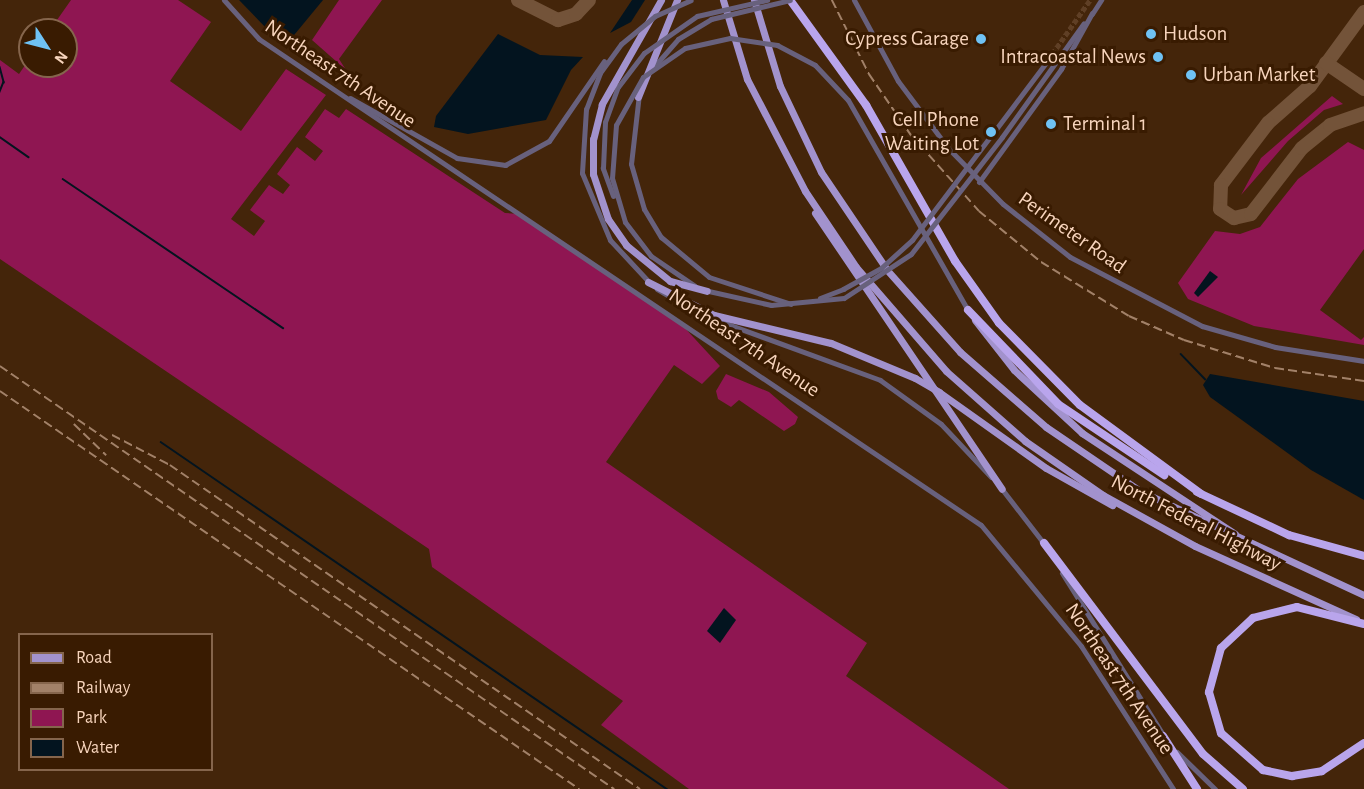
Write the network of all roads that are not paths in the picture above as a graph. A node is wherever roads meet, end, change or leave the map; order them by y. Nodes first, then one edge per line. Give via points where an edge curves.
1 (224, 0) edge
2 (661, 0) edge
3 (677, 0) edge
4 (691, 0) edge
5 (723, 0) edge
6 (754, 0) edge
7 (767, 0) edge
8 (790, 0) edge
9 (854, 0) edge
10 (1101, 0) edge
11 (1092, 13) junction
12 (614, 52) junction
13 (1048, 60) tunnel mouth
14 (339, 93) junction
15 (638, 97) junction
16 (979, 182) junction
17 (805, 191) junction
18 (618, 205) junction
19 (648, 282) junction
20 (707, 291) junction
21 (816, 300) junction
22 (791, 304) junction
23 (969, 310) junction
24 (1364, 361) edge
25 (1002, 489) junction
26 (1201, 494) junction
27 (1136, 515) junction
28 (1044, 543) junction
29 (1250, 544) junction
30 (1364, 556) edge
31 (1364, 595) edge
32 (1364, 623) edge
33 (1163, 736) junction
34 (1364, 743) edge
35 (1173, 789) edge
36 (1197, 789) edge
37 (1215, 789) edge
38 (1243, 789) edge

1 - 14 street, Northeast 7th Avenue via 250,32
2 - 20 main road via 602,104 593,139 593,174 608,219 626,245 670,281
3 - 15 main road
4 - 12 street, bridge via 655,16
5 - 17 main road, North Federal Highway via 747,79
6 - 29 main road, North Federal Highway via 780,86 812,155 857,228 921,310 987,378 1076,450 1157,500
7 - 18 street, bridge via 697,16 644,53 618,87 605,122 603,168
8 - 15 street, bridge via 711,19 669,47
8 - 26 highway via 867,105 955,261 999,323 1095,417
9 - 16 street, Perimeter Road via 906,93
10 - 11 street
11 - 16 street via 1061,69
11 - 21 street, bridge via 932,231 894,269 844,298
12 - 14 street via 549,141 505,165 457,158
12 - 19 street via 586,109 582,173 605,233
13 - 21 street, bridge via 919,233 880,268
14 - 35 street, Northeast 7th Avenue via 981,525 1081,646
15 - 22 street via 632,164 644,209 661,237 709,277
16 - 24 street, Perimeter Road via 1070,257 1156,306 1255,342
17 - 25 main road via 821,227
17 - 27 main road, North Federal Highway via 856,267 946,371 1040,452
18 - 20 street via 644,250
18 - 23 street, bridge via 611,168 616,125 643,77 685,48 730,38 777,45 815,65 848,100
19 - 25 street via 700,314 880,380 941,424
19 - 27 main road, bridge via 714,315 831,343 915,378 1061,477
20 - 22 street via 751,303
21 - 22 street
23 - 26 highway via 1058,404
23 - 29 main road via 1000,356 1076,427
25 - 28 street
26 - 30 highway via 1289,534
27 - 32 main road, North Federal Highway
28 - 33 street
28 - 38 highway via 1209,761
29 - 31 main road, North Federal Highway
32 - 34 highway via 1298,607 1252,618 1221,648 1209,692 1221,733 1263,770 1292,776 1322,771
33 - 36 highway
33 - 37 street

